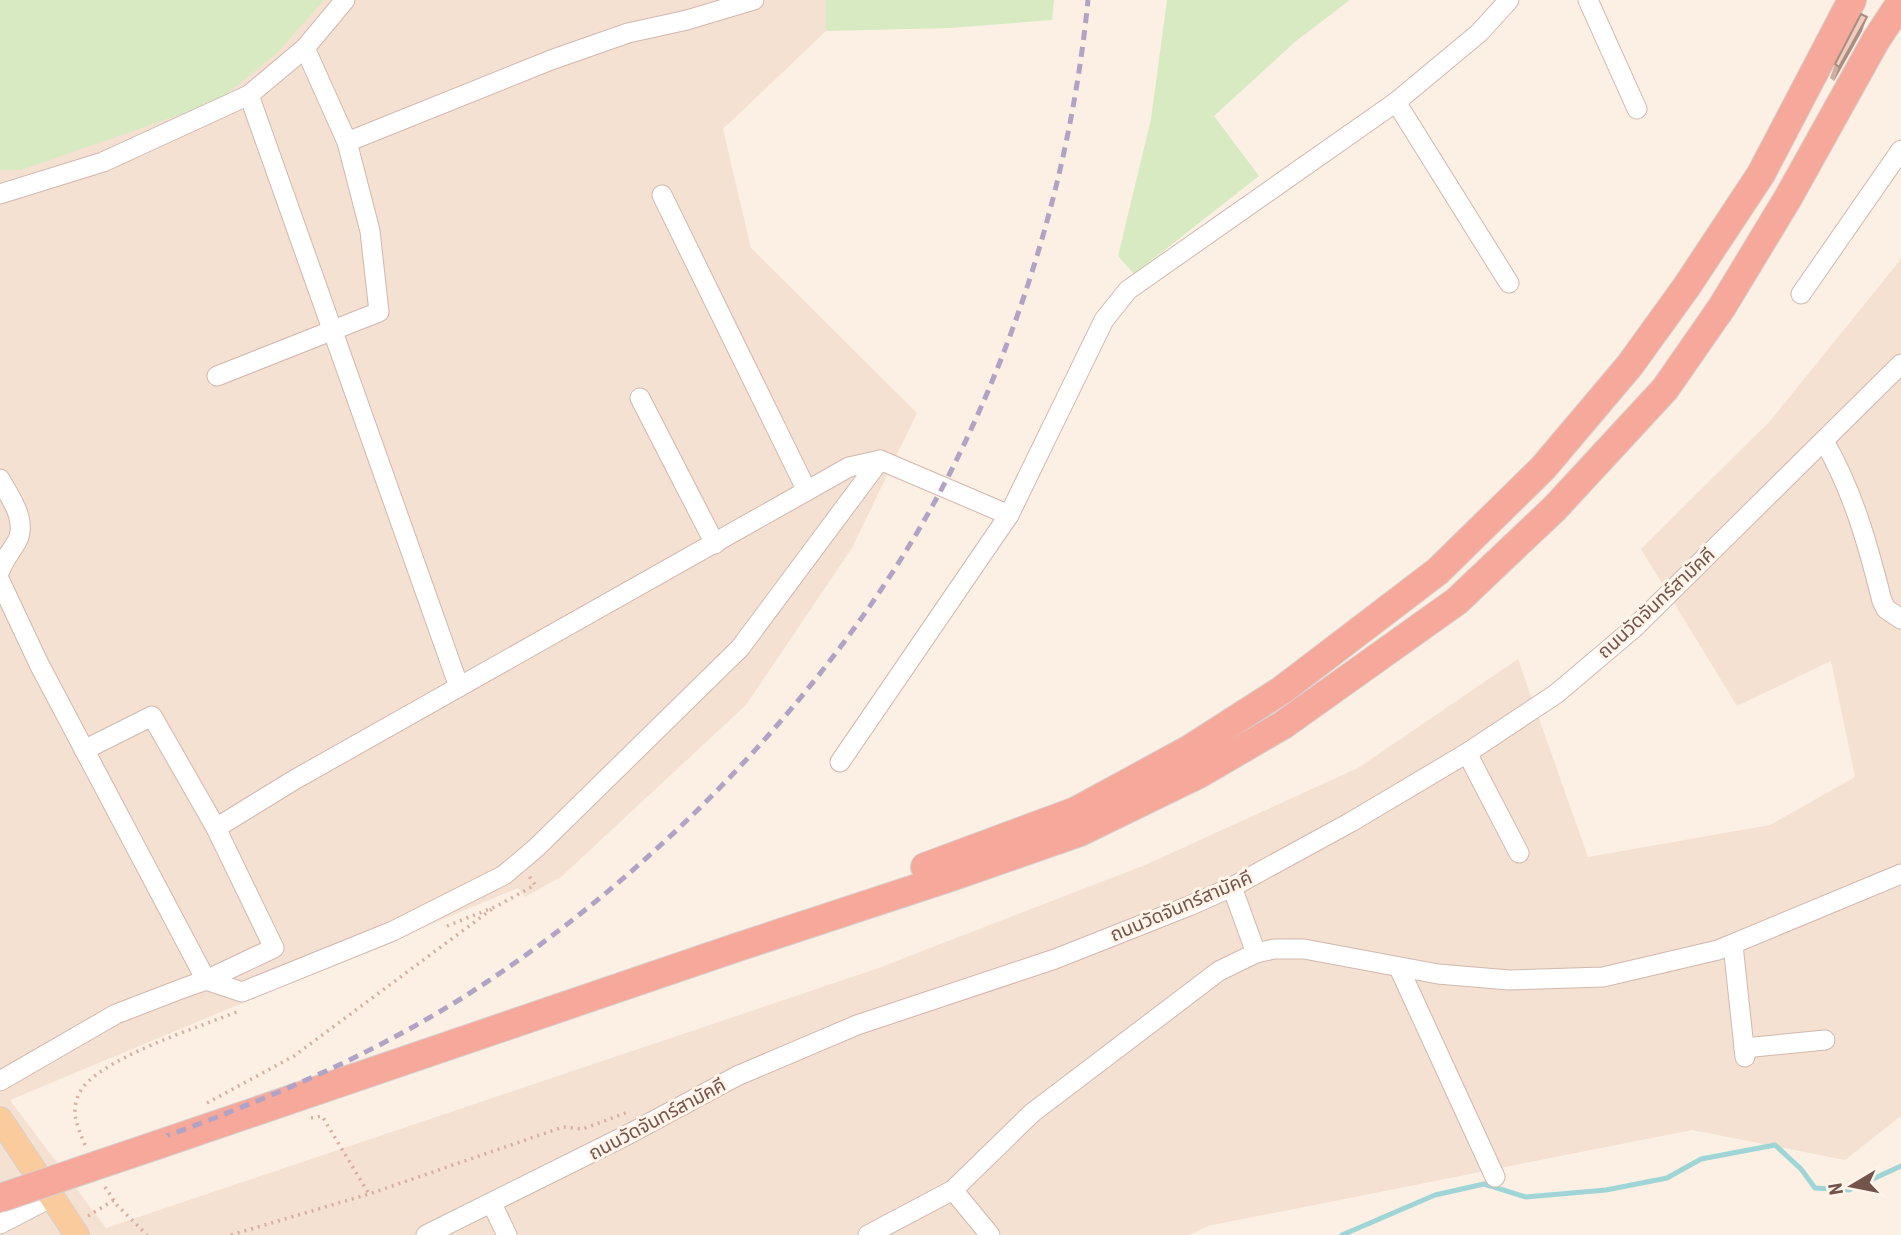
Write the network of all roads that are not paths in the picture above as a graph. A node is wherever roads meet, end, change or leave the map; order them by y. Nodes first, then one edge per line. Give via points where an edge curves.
1 (345, 0) edge
2 (754, 0) edge
3 (1509, 0) edge
4 (1588, 0) edge
5 (1852, 0) edge
6 (1901, 2) edge
7 (305, 48) junction
8 (249, 95) junction
9 (1396, 102) junction
10 (1637, 109) dead end
11 (347, 142) junction
12 (1901, 150) edge
13 (0, 194) edge
14 (662, 195) dead end
15 (1509, 283) dead end
16 (1801, 294) dead end
17 (332, 330) junction
18 (1901, 364) edge
19 (217, 376) dead end
20 (640, 398) dead end
21 (1824, 441) junction
22 (880, 460) junction
23 (0, 479) edge
24 (807, 491) junction
25 (1009, 515) junction
26 (715, 544) junction
27 (0, 571) edge
28 (0, 581) edge
29 (1901, 620) edge
30 (459, 687) junction
31 (84, 750) junction
32 (1467, 753) junction
33 (840, 762) dead end
34 (216, 828) junction
35 (1519, 853) dead end
36 (1901, 874) edge
37 (1232, 887) junction
38 (1733, 945) junction
39 (1256, 953) junction
40 (1399, 968) junction
41 (206, 981) junction
42 (1825, 1041) dead end
43 (0, 1081) edge
44 (0, 1119) edge
45 (156, 1141) junction
46 (1495, 1177) dead end
47 (0, 1188) edge
48 (953, 1190) junction
49 (52, 1197) junction
50 (0, 1198) edge
51 (492, 1204) junction
52 (0, 1224) edge
53 (77, 1235) edge
54 (426, 1235) edge
55 (507, 1235) edge
56 (868, 1235) edge
57 (990, 1235) edge

1 - 7 street
2 - 11 street via 628,33
3 - 9 street via 1479,33
4 - 10 street
5 - 45 highway via 1760,174 1630,365 1543,468 1438,571 1282,690 1190,749 1076,811 742,934 278,1091
6 - 45 highway via 1722,307 1665,389 1555,508 1457,601 1283,725 1199,774 1080,832
7 - 8 street
7 - 11 street
8 - 13 street via 103,162
8 - 17 street
9 - 15 street
9 - 25 street via 1128,290 1104,320
11 - 17 street via 370,231 379,312
12 - 16 street
14 - 24 street
17 - 19 street
17 - 30 street
18 - 21 street, ถนนวัดจันทร์สามัคคี
20 - 26 street
21 - 29 street via 1862,526 1882,601
21 - 32 street, ถนนวัดจันทร์สามัคคี via 1634,628 1556,694
22 - 24 street via 849,467
22 - 25 street
22 - 41 street via 740,648 504,875 393,931 242,992
23 - 27 street via 20,524 19,539
24 - 26 street
25 - 33 street
26 - 30 street
28 - 31 street
30 - 34 street
31 - 34 street via 152,716
31 - 41 street
32 - 35 street
32 - 37 street, ถนนวัดจันทร์สามัคคี
34 - 41 street via 274,948
36 - 38 street
37 - 39 street
37 - 51 street, ถนนวัดจันทร์สามัคคี via 1055,959 857,1024 737,1076
38 - 40 street via 1603,977 1509,980
38 - 42 street via 1745,1053
39 - 40 street via 1304,949
39 - 48 street via 1219,971 1032,1113
40 - 46 street
41 - 43 street via 116,1014
44 - 49 main road
45 - 47 highway
45 - 50 highway, bridge
48 - 56 street
48 - 57 street
49 - 52 street
49 - 53 main road
51 - 54 street, ถนนวัดจันทร์สามัคคี
51 - 55 street

